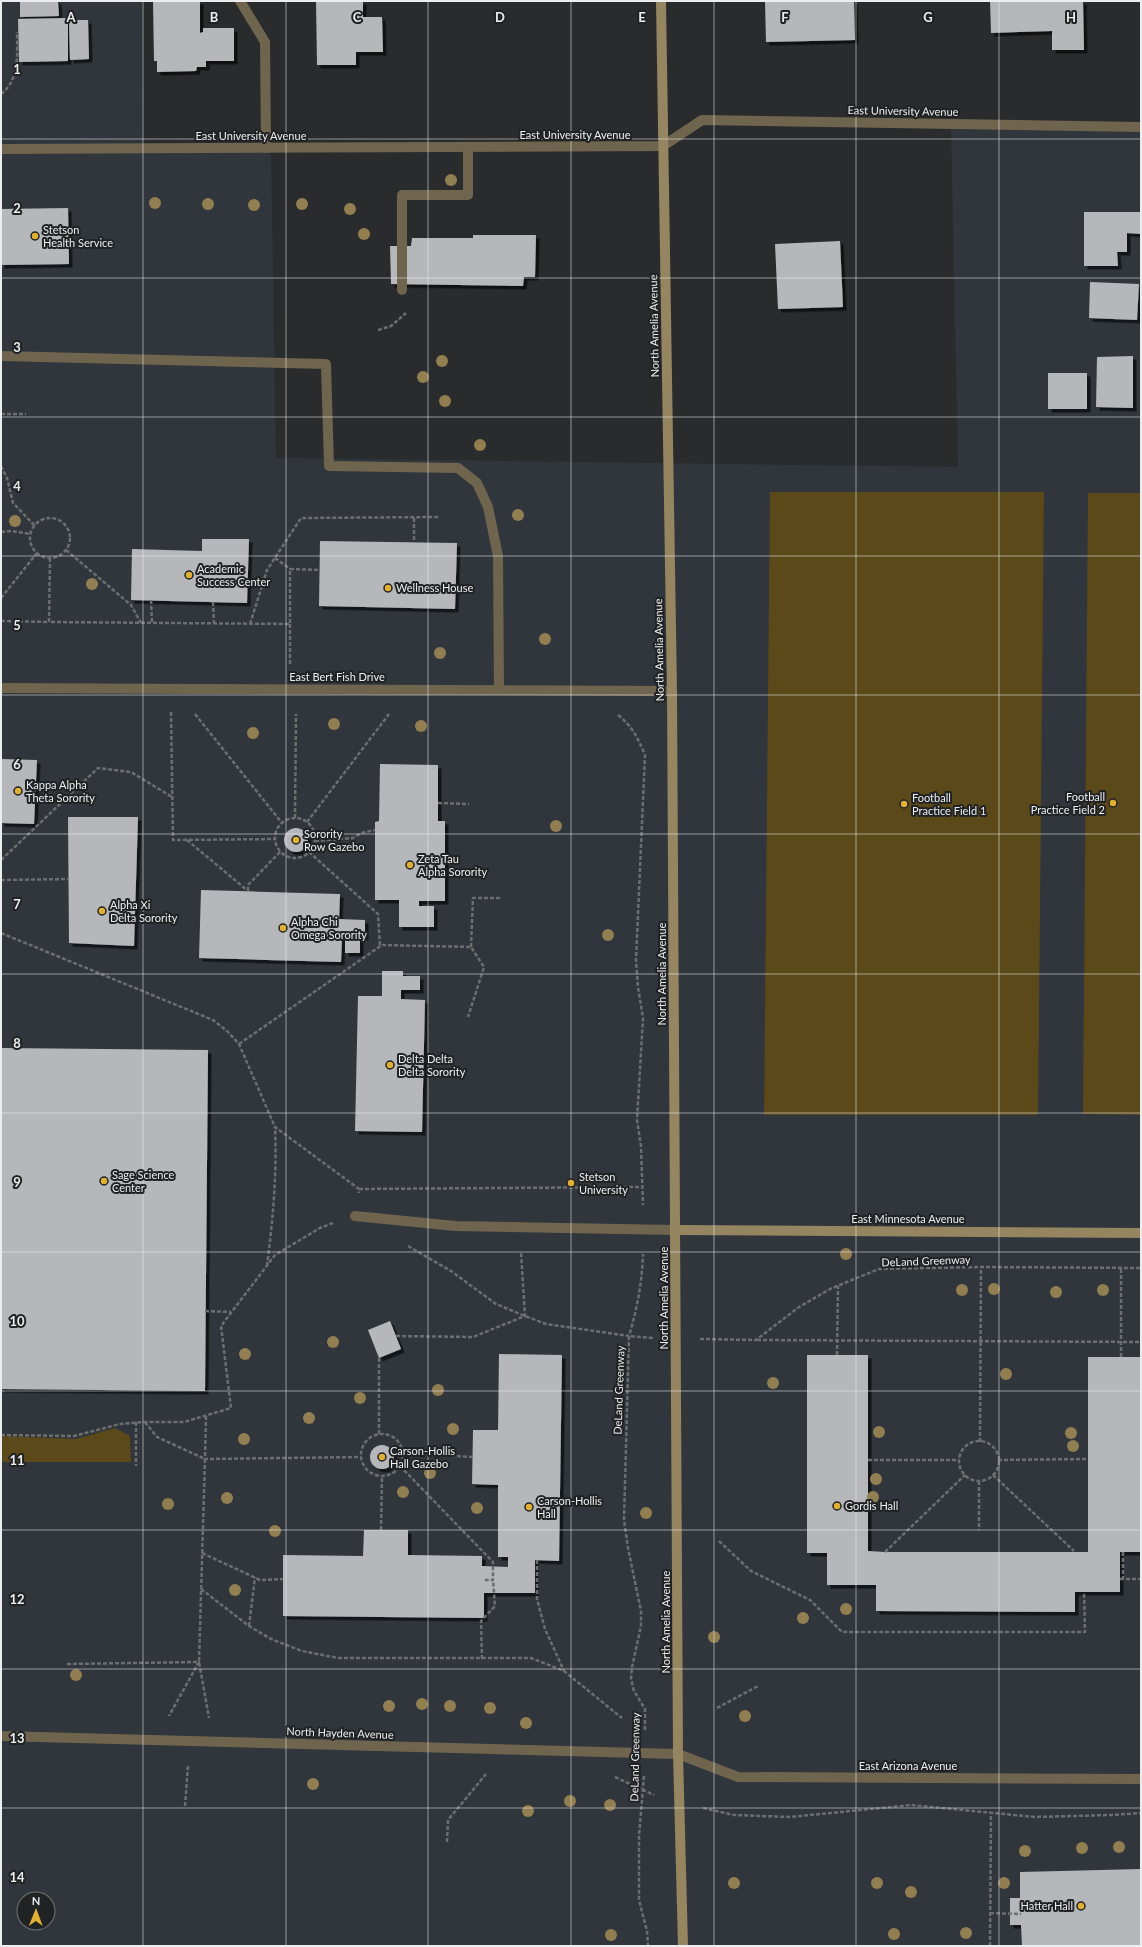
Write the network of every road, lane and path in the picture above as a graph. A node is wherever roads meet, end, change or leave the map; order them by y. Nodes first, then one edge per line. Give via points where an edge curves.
1 (240, 1) edge
2 (661, 1) edge
3 (17, 32) dead end
4 (1, 94) edge
5 (1141, 127) edge
6 (663, 146) junction
7 (468, 147) junction
8 (266, 148) junction
9 (1, 149) edge
10 (402, 290) dead end
11 (1, 356) edge
12 (1, 414) edge
13 (26, 414) dead end
14 (1, 466) edge
15 (439, 517) dead end
16 (414, 518) junction
17 (35, 526) junction
18 (1, 532) edge
19 (31, 534) junction
20 (414, 542) dead end
21 (66, 550) junction
22 (37, 553) junction
23 (50, 558) junction
24 (275, 558) junction
25 (290, 569) junction
26 (320, 570) dead end
27 (1, 598) edge
28 (151, 600) dead end
29 (213, 602) dead end
30 (1, 621) edge
31 (49, 622) junction
32 (141, 623) junction
33 (152, 623) junction
34 (214, 623) junction
35 (250, 624) junction
36 (290, 624) junction
37 (290, 664) dead end
38 (1, 688) edge
39 (499, 690) junction
40 (672, 692) junction
41 (171, 705) dead end
42 (193, 712) dead end
43 (296, 713) dead end
44 (390, 713) dead end
45 (616, 714) dead end
46 (173, 797) junction
47 (438, 803) dead end
48 (469, 804) dead end
49 (295, 818) junction
50 (307, 822) junction
51 (282, 823) junction
52 (375, 830) dead end
53 (275, 839) junction
54 (187, 840) junction
55 (315, 841) junction
56 (280, 852) junction
57 (310, 852) junction
58 (1, 860) edge
59 (68, 879) dead end
60 (1, 880) edge
61 (500, 898) dead end
62 (1, 933) edge
63 (380, 946) junction
64 (471, 947) junction
65 (468, 1018) dead end
66 (239, 1044) junction
67 (275, 1127) junction
68 (643, 1186) junction
69 (359, 1189) junction
70 (355, 1216) junction
71 (643, 1229) junction
72 (676, 1230) junction
73 (1141, 1233) edge
74 (403, 1243) dead end
75 (521, 1245) dead end
76 (267, 1266) junction
77 (981, 1267) junction
78 (1121, 1268) junction
79 (1141, 1268) edge
80 (838, 1286) junction
81 (205, 1311) dead end
82 (231, 1312) junction
83 (525, 1316) junction
84 (396, 1336) dead end
85 (629, 1336) junction
86 (676, 1339) junction
87 (756, 1340) junction
88 (838, 1340) junction
89 (980, 1341) junction
90 (1120, 1342) junction
91 (1141, 1342) edge
92 (837, 1355) dead end
93 (1121, 1357) dead end
94 (378, 1358) dead end
95 (206, 1416) junction
96 (136, 1422) junction
97 (144, 1422) junction
98 (379, 1434) junction
99 (1, 1435) edge
100 (980, 1442) junction
101 (403, 1453) junction
102 (361, 1457) junction
103 (472, 1457) dead end
104 (205, 1459) junction
105 (868, 1460) dead end
106 (959, 1460) junction
107 (998, 1460) junction
108 (1088, 1460) dead end
109 (136, 1466) dead end
110 (400, 1466) junction
111 (964, 1475) junction
112 (993, 1475) junction
113 (382, 1477) junction
114 (979, 1481) junction
115 (381, 1530) dead end
116 (979, 1530) dead end
117 (719, 1541) dead end
118 (1074, 1551) dead end
119 (885, 1552) dead end
120 (1122, 1552) dead end
121 (202, 1553) junction
122 (537, 1560) dead end
123 (255, 1577) junction
124 (1141, 1579) edge
125 (283, 1580) dead end
126 (485, 1580) dead end
127 (494, 1580) junction
128 (201, 1589) junction
129 (1084, 1592) dead end
130 (249, 1626) junction
131 (482, 1659) junction
132 (199, 1662) junction
133 (68, 1664) dead end
134 (564, 1671) junction
135 (758, 1686) dead end
136 (716, 1708) dead end
137 (209, 1718) dead end
138 (622, 1718) dead end
139 (168, 1719) dead end
140 (1, 1736) edge
141 (644, 1754) junction
142 (678, 1754) junction
143 (188, 1762) dead end
144 (480, 1771) dead end
145 (612, 1776) dead end
146 (1141, 1779) edge
147 (644, 1791) junction
148 (680, 1804) junction
149 (185, 1806) dead end
150 (991, 1812) junction
151 (1141, 1813) edge
152 (447, 1842) dead end
153 (990, 1913) junction
154 (1021, 1914) dead end
155 (648, 1946) edge
156 (683, 1946) edge
157 (990, 1946) edge

1 - 8 street via 265,42
2 - 6 main road, North Amelia Avenue
3 - 4 path via 18,59 10,82
5 - 6 street, East University Avenue via 702,120
6 - 7 street, East University Avenue
6 - 40 main road, North Amelia Avenue
7 - 8 street, East University Avenue
7 - 10 street via 468,195 402,195
8 - 9 street, East University Avenue
11 - 39 street via 326,364 329,466 458,468 477,483 488,507 498,556
12 - 13 path
14 - 17 path via 7,478 13,503
15 - 16 path
16 - 20 path
16 - 24 path via 301,518
17 - 19 path
17 - 21 path via 50,519 62,523 70,539
18 - 19 path
19 - 22 path via 30,542
21 - 23 path
21 - 32 path via 131,605
22 - 23 path
22 - 27 path
23 - 31 path
24 - 25 path
24 - 35 path via 267,570
25 - 26 path
25 - 36 path
28 - 33 path
29 - 34 path
30 - 31 path
31 - 32 path
32 - 33 path
33 - 34 path
34 - 35 path
35 - 36 path
36 - 37 path
38 - 39 street, East Bert Fish Drive
39 - 40 street, East Bert Fish Drive
40 - 72 main road, North Amelia Avenue
41 - 46 path
42 - 51 path
43 - 49 path
44 - 50 path
45 - 68 path via 629,724 638,736 645,755 636,960 643,1018 637,1120
46 - 54 path via 173,840
46 - 58 path via 131,772 98,768
47 - 48 path
49 - 50 path
49 - 51 path
50 - 55 path
51 - 53 path
52 - 55 path via 353,838
53 - 54 path
53 - 56 path
54 - 56 path via 248,891 248,886
55 - 57 path
56 - 57 path via 292,858 305,856
57 - 63 path via 378,914
59 - 60 path
61 - 64 path via 473,898
62 - 66 path via 213,1020 228,1031
63 - 64 path
63 - 66 path
64 - 65 path via 484,967
66 - 67 path
67 - 69 path
67 - 76 path via 277,1161
68 - 69 path
68 - 71 path
69 - 70 path
70 - 71 street via 455,1226
70 - 76 path via 320,1228 276,1255
71 - 72 street
71 - 85 path via 643,1274 638,1307
72 - 73 main road, East Minnesota Avenue
72 - 86 main road, North Amelia Avenue
74 - 83 path via 451,1271 496,1304
75 - 83 path
76 - 82 path
77 - 78 path, DeLand Greenway
77 - 80 path, DeLand Greenway via 879,1269
77 - 89 path
78 - 79 path, DeLand Greenway
78 - 90 path
80 - 87 path, DeLand Greenway via 799,1307
80 - 88 path
81 - 82 path
82 - 95 path via 221,1326 231,1408
83 - 84 path via 473,1336
83 - 85 path via 546,1324
85 - 86 path, DeLand Greenway
85 - 141 path, DeLand Greenway via 624,1520 641,1610 641,1626 631,1680 634,1691 645,1709
86 - 87 path, DeLand Greenway
86 - 142 main road, North Amelia Avenue
87 - 88 path
88 - 89 path
88 - 92 path
89 - 90 path
89 - 100 path
90 - 91 path
90 - 93 path
94 - 98 path
95 - 97 path via 184,1422
95 - 104 path
96 - 97 path
96 - 99 path via 74,1436
96 - 109 path
97 - 104 path via 156,1437
98 - 101 path via 386,1434 398,1441
98 - 102 path via 367,1440
100 - 106 path via 970,1443 964,1447
100 - 107 path via 990,1445 996,1451
101 - 103 path
101 - 110 path
102 - 104 path
102 - 113 path via 365,1468
104 - 121 path
105 - 106 path
106 - 111 path
107 - 108 path
107 - 112 path
110 - 113 path via 395,1472
110 - 127 path via 493,1562
111 - 114 path
111 - 119 path
112 - 114 path
112 - 118 path
113 - 115 path
114 - 116 path
117 - 129 path via 751,1570 810,1600 842,1632 1085,1632
120 - 124 path via 1121,1579
121 - 123 path
121 - 128 path
122 - 134 path via 537,1599 544,1629
123 - 125 path via 260,1580
123 - 130 path
126 - 127 path
127 - 131 path via 495,1606 481,1621
128 - 130 path
128 - 132 path
130 - 131 path via 271,1639 302,1651 338,1658
131 - 134 path via 530,1658
132 - 133 path
132 - 137 path
132 - 139 path
134 - 138 path
135 - 136 path
140 - 141 street, North Hayden Avenue
141 - 142 street, North Hayden Avenue
141 - 147 path, DeLand Greenway
142 - 146 street, East Arizona Avenue via 738,1777
142 - 148 main road, North Amelia Avenue
143 - 149 path
144 - 152 path via 488,1772 448,1820
145 - 147 path
147 - 148 path
147 - 155 path, DeLand Greenway via 638,1836 639,1900
148 - 150 path via 734,1815 790,1817 911,1805
148 - 156 main road, North Amelia Avenue
150 - 151 path via 1035,1817
150 - 153 path
153 - 154 path
153 - 157 path

